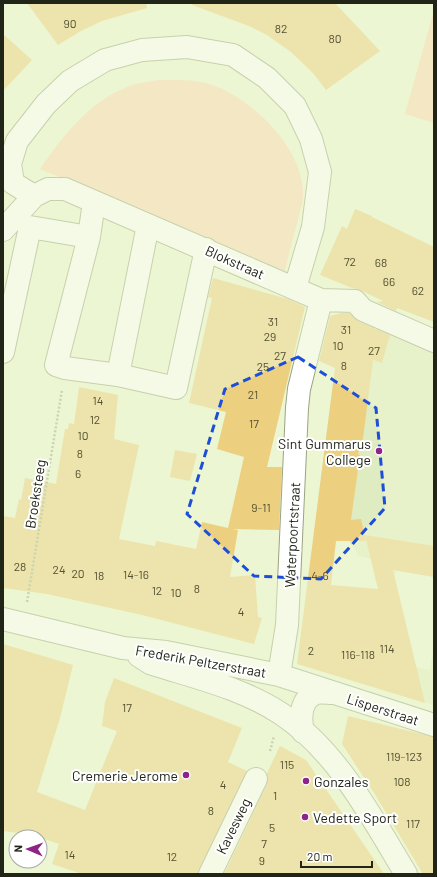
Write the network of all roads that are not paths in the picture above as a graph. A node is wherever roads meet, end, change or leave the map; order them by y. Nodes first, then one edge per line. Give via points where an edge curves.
1 (34, 196) junction
2 (94, 202) junction
3 (148, 225) junction
4 (3, 230) edge
5 (89, 237) junction
6 (206, 249) junction
7 (296, 288) junction
8 (321, 300) junction
9 (434, 341) edge
10 (3, 352) edge
11 (118, 375) junction
12 (13, 621) edge
13 (123, 648) junction
14 (279, 675) junction
15 (233, 691) junction
16 (332, 693) junction
17 (434, 725) edge
18 (303, 732) junction
19 (256, 779) dead end
20 (210, 874) edge
21 (406, 874) edge

1 - 2 street, Blokstraat via 48,188 65,189
1 - 4 street
1 - 7 street via 13,183 10,164 17,141 46,104 70,81 105,60 142,50 187,47 233,55 267,78 295,106 313,146 320,172 313,227
2 - 3 street, Blokstraat
2 - 5 street
3 - 6 street, Blokstraat
3 - 11 street
5 - 10 street via 30,227
5 - 11 street via 56,365
6 - 7 street, Blokstraat
6 - 11 street via 176,388
7 - 8 street, Blokstraat
8 - 9 street, Blokstraat via 355,301 363,310
8 - 14 street, Waterpoortstraat via 299,390 287,625
12 - 13 street, Frederik Peltzerstraat
13 - 14 street, Frederik Peltzerstraat via 166,652
13 - 15 street, Frederik Peltzerstraat via 150,662
14 - 15 street, Frederik Peltzerstraat via 249,690
14 - 16 street, Lisperstraat
15 - 18 street, Frederik Peltzerstraat via 280,713
16 - 17 street, Lisperstraat
16 - 18 street, Lisperstraat via 316,693 307,700 300,719
18 - 21 street, Frederik Peltzerstraat via 346,779
19 - 20 street, Kavesweg

